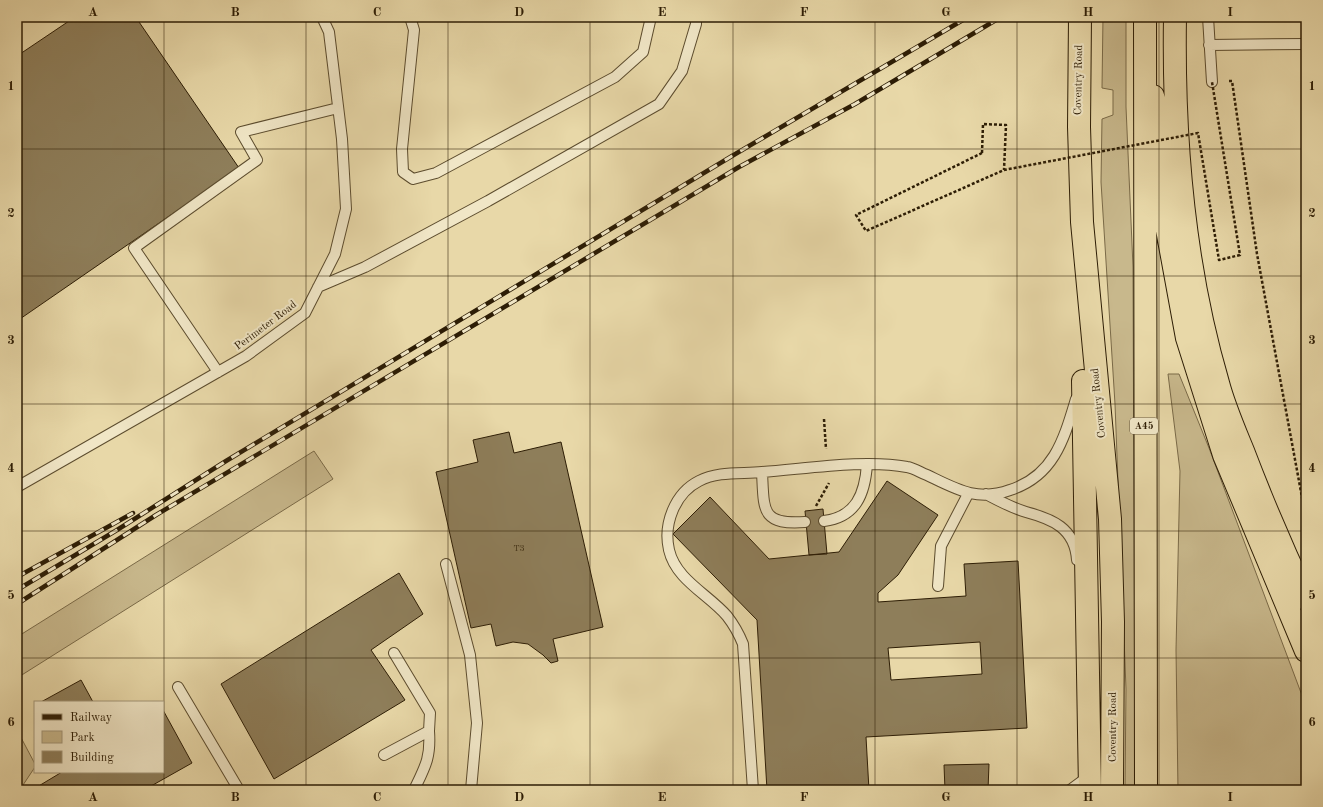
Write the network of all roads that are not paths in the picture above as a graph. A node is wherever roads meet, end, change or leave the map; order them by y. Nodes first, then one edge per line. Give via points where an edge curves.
1 (322, 17) edge
2 (410, 17) edge
3 (651, 17) edge
4 (696, 17) edge
5 (1080, 17) edge
6 (1145, 17) edge
7 (1175, 17) edge
8 (1208, 17) edge
9 (1306, 44) edge
10 (1209, 45) junction
11 (1145, 63) junction
12 (1215, 81) road end
13 (338, 108) junction
14 (1087, 282) junction
15 (318, 287) junction
16 (218, 372) junction
17 (1083, 376) junction
18 (867, 464) junction
19 (762, 472) junction
20 (17, 487) edge
21 (968, 494) junction
22 (986, 494) junction
23 (824, 520) dead end
24 (806, 522) dead end
25 (446, 564) dead end
26 (938, 586) dead end
27 (1306, 599) edge
28 (1306, 651) edge
29 (394, 653) dead end
30 (178, 687) dead end
31 (429, 731) junction
32 (1090, 742) junction
33 (384, 755) dead end
34 (1090, 783) edge
35 (239, 790) edge
36 (414, 790) edge
37 (471, 790) edge
38 (752, 790) edge
39 (1070, 790) edge
40 (1112, 790) edge
41 (1146, 790) edge

1 - 13 lane, Perimeter Road via 329,32
2 - 3 lane via 414,30 402,149 403,172 413,179 436,173 615,77 643,52
4 - 15 lane via 682,71 659,104 365,268
5 - 14 highway, Coventry Road via 1078,128
6 - 11 highway, A45
7 - 27 highway via 1174,68 1179,175 1202,318 1218,384 1231,420 1279,541
8 - 10 lane
9 - 10 lane
10 - 12 lane
11 - 28 highway via 1162,131 1167,229 1186,338 1224,455
11 - 41 highway, A45
13 - 15 lane, Perimeter Road via 346,209 335,254
13 - 16 lane via 241,132 257,160 134,248
14 - 17 highway
14 - 40 highway, Coventry Road via 1110,519 1113,622
15 - 16 lane, Perimeter Road via 305,313 246,356
16 - 20 lane, Perimeter Road
17 - 22 lane via 1061,443 1048,466 1024,485 999,493
17 - 32 highway
18 - 19 lane
18 - 21 lane via 908,467
18 - 23 lane via 863,491 857,503 847,514
19 - 24 lane via 763,500 769,515 777,521 786,523
19 - 38 lane via 722,474 698,481 677,501 667,532 674,564 686,579 726,615 734,625 742,644
21 - 22 lane
21 - 26 lane via 941,546
22 - 32 lane via 1008,505 1047,518 1060,526 1074,546
25 - 37 lane via 470,655 477,724
29 - 31 lane via 430,713
30 - 35 lane
31 - 33 lane
31 - 36 lane via 428,761
32 - 34 highway
34 - 39 lane

